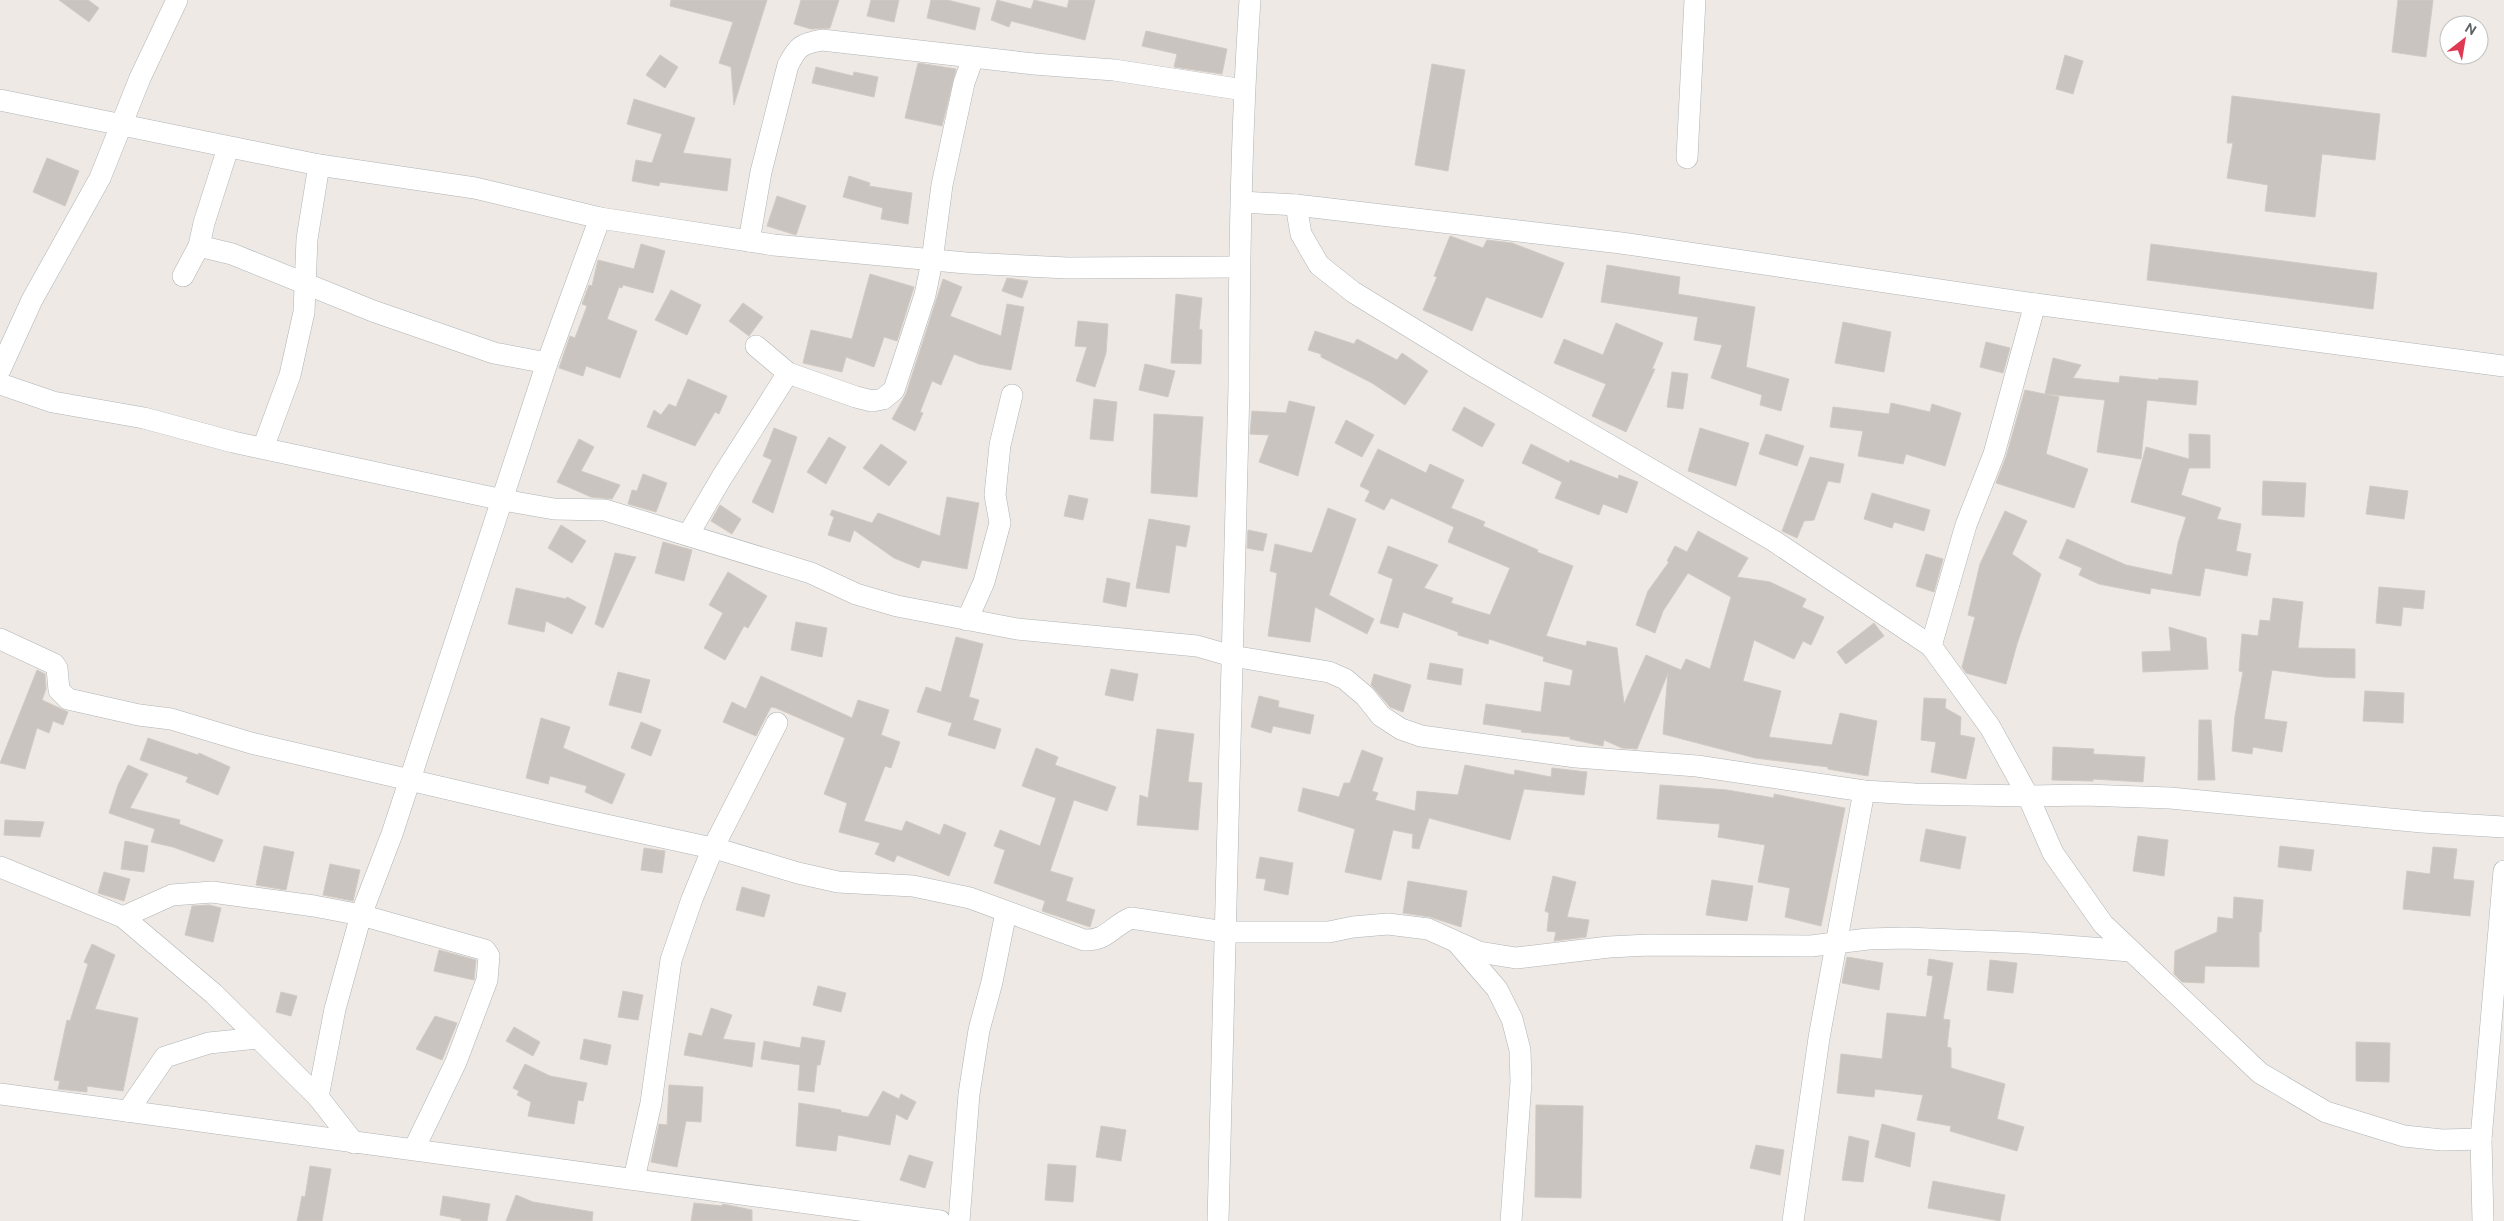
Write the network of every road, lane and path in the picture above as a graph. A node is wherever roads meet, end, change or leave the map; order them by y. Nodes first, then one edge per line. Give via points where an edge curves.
1 (177, 0) edge
2 (1250, 0) edge
3 (1695, 0) edge
4 (972, 58) junction
5 (1244, 90) junction
6 (0, 100) edge
7 (121, 126) junction
8 (228, 148) junction
9 (1687, 158) dead end
10 (319, 166) junction
11 (1242, 202) junction
12 (1296, 205) junction
13 (600, 218) junction
14 (749, 240) junction
15 (199, 246) junction
16 (932, 261) junction
17 (1239, 267) junction
18 (182, 276) dead end
19 (306, 284) junction
20 (2035, 304) junction
21 (756, 346) dead end
22 (547, 363) junction
23 (2504, 366) edge
24 (0, 370) edge
25 (788, 373) junction
26 (0, 384) edge
27 (1012, 395) dead end
28 (263, 448) junction
29 (503, 500) junction
30 (688, 535) junction
31 (967, 620) junction
32 (0, 639) edge
33 (1931, 646) junction
34 (1232, 656) junction
35 (777, 724) dead end
36 (409, 779) junction
37 (1864, 790) junction
38 (2028, 796) junction
39 (2504, 827) edge
40 (713, 848) junction
41 (0, 867) edge
42 (2504, 871) edge
43 (1006, 912) junction
44 (361, 915) junction
45 (123, 917) junction
46 (1225, 932) junction
47 (1458, 943) junction
48 (1837, 944) junction
49 (2130, 951) junction
50 (2497, 1028) edge
51 (258, 1038) junction
52 (0, 1094) edge
53 (318, 1097) junction
54 (128, 1111) junction
55 (2481, 1139) junction
56 (354, 1143) junction
57 (414, 1149) junction
58 (634, 1179) junction
59 (940, 1221) edge
60 (959, 1221) edge
61 (1218, 1221) edge
62 (1511, 1221) edge
63 (1793, 1221) edge
64 (2483, 1221) edge

1 - 7 street
2 - 5 street
3 - 9 street
4 - 5 street via 1114,70
4 - 14 street via 822,40 803,44 788,65 761,172
4 - 16 street via 942,185
5 - 11 street
6 - 7 street
7 - 8 street
7 - 24 street via 100,178 32,300
8 - 10 street
8 - 15 street
10 - 13 street via 475,188
10 - 19 street via 306,239
11 - 12 street
11 - 17 street
12 - 20 street via 1622,243
12 - 33 street via 1301,234 1319,265 1353,292 1774,541
13 - 14 street
13 - 22 street
14 - 16 street
15 - 18 street
15 - 19 street via 232,254
16 - 17 street via 1067,268
16 - 25 street via 925,295 894,390 883,399 872,401 856,397
17 - 34 street
19 - 22 street via 494,353
19 - 28 street via 304,312 290,375
20 - 23 street
20 - 33 street via 1994,454 1966,526
21 - 25 street
22 - 29 street
25 - 30 street
26 - 28 street via 53,402 135,416
27 - 31 street via 1000,446 995,495 1000,523 984,582
28 - 29 street
29 - 30 street via 554,509 605,510
29 - 36 street
30 - 31 street via 811,573 856,594
31 - 34 street via 1101,638 1197,646
32 - 36 street via 54,664 59,690 68,700 171,719 251,743
33 - 38 street via 1990,727
34 - 37 street via 1329,672 1345,679 1381,716 1401,729 1422,736 1576,756 1697,766
34 - 46 street
35 - 40 street
36 - 40 street
36 - 44 street
37 - 38 street
37 - 48 street
38 - 39 street via 2084,794 2170,798
38 - 49 street via 2053,853 2103,924
40 - 43 street via 838,882 913,886 970,898
40 - 58 street via 671,960 651,1103
41 - 45 street
42 - 50 street
43 - 46 street via 1084,940 1096,941 1120,922 1132,918
43 - 60 street via 979,1030 969,1094
44 - 45 street via 212,892 172,896
44 - 53 street via 344,972
44 - 57 street via 475,946 485,950 489,956 487,980 456,1062
45 - 51 street via 214,994
46 - 47 street via 1329,932 1388,924 1428,929
46 - 61 street
47 - 48 street via 1479,952 1516,958 1649,945
47 - 62 street via 1497,989 1512,1019 1520,1050 1521,1082
48 - 49 street via 1905,938
48 - 63 street via 1819,1038
49 - 55 street via 2260,1073 2326,1112 2404,1136 2442,1140
50 - 55 street
51 - 53 street
51 - 54 street via 209,1042 165,1057
52 - 54 street
53 - 56 street
54 - 56 street
55 - 64 street
56 - 57 street
57 - 58 street
58 - 59 street

